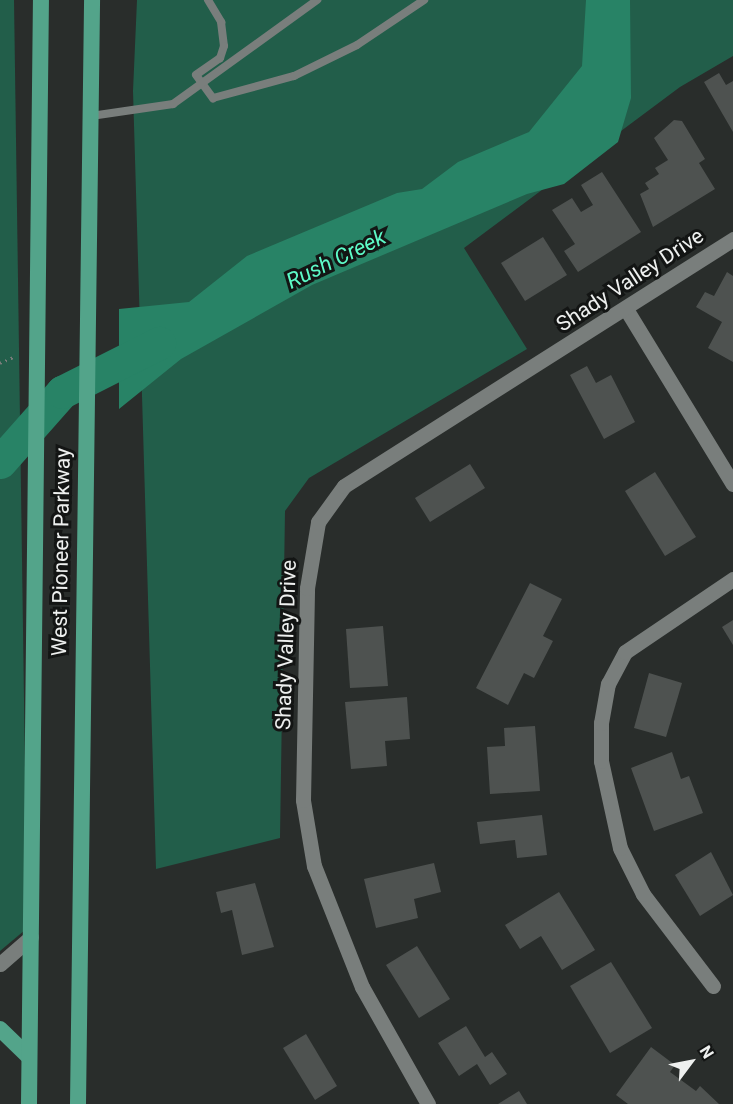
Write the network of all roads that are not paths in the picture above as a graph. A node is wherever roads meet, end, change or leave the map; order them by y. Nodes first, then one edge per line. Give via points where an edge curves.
1 (42, 0) edge
2 (92, 0) edge
3 (208, 0) edge
4 (317, 0) edge
5 (424, 0) edge
6 (200, 85) junction
7 (90, 116) junction
8 (733, 239) edge
9 (626, 309) junction
10 (733, 484) edge
11 (733, 579) edge
12 (31, 937) junction
13 (0, 964) edge
14 (713, 986) dead end
15 (0, 1029) edge
16 (30, 1057) junction
17 (29, 1104) edge
18 (78, 1104) edge
19 (428, 1104) edge

1 - 12 main road, West Pioneer Parkway
2 - 7 main road, West Pioneer Parkway
3 - 6 lane via 221,22 224,46 220,58 196,75
4 - 6 lane
5 - 6 lane via 357,45 294,76 213,98
6 - 7 lane via 173,104
7 - 18 main road, West Pioneer Parkway
8 - 9 street, Shady Valley Drive
9 - 10 street
9 - 19 street, Shady Valley Drive via 344,486 328,502 309,551 303,800 314,866 362,987
11 - 14 street via 625,652 608,684 602,723 601,761 620,848 643,894
12 - 13 street
12 - 16 main road, West Pioneer Parkway
15 - 16 main road
16 - 17 main road, West Pioneer Parkway

